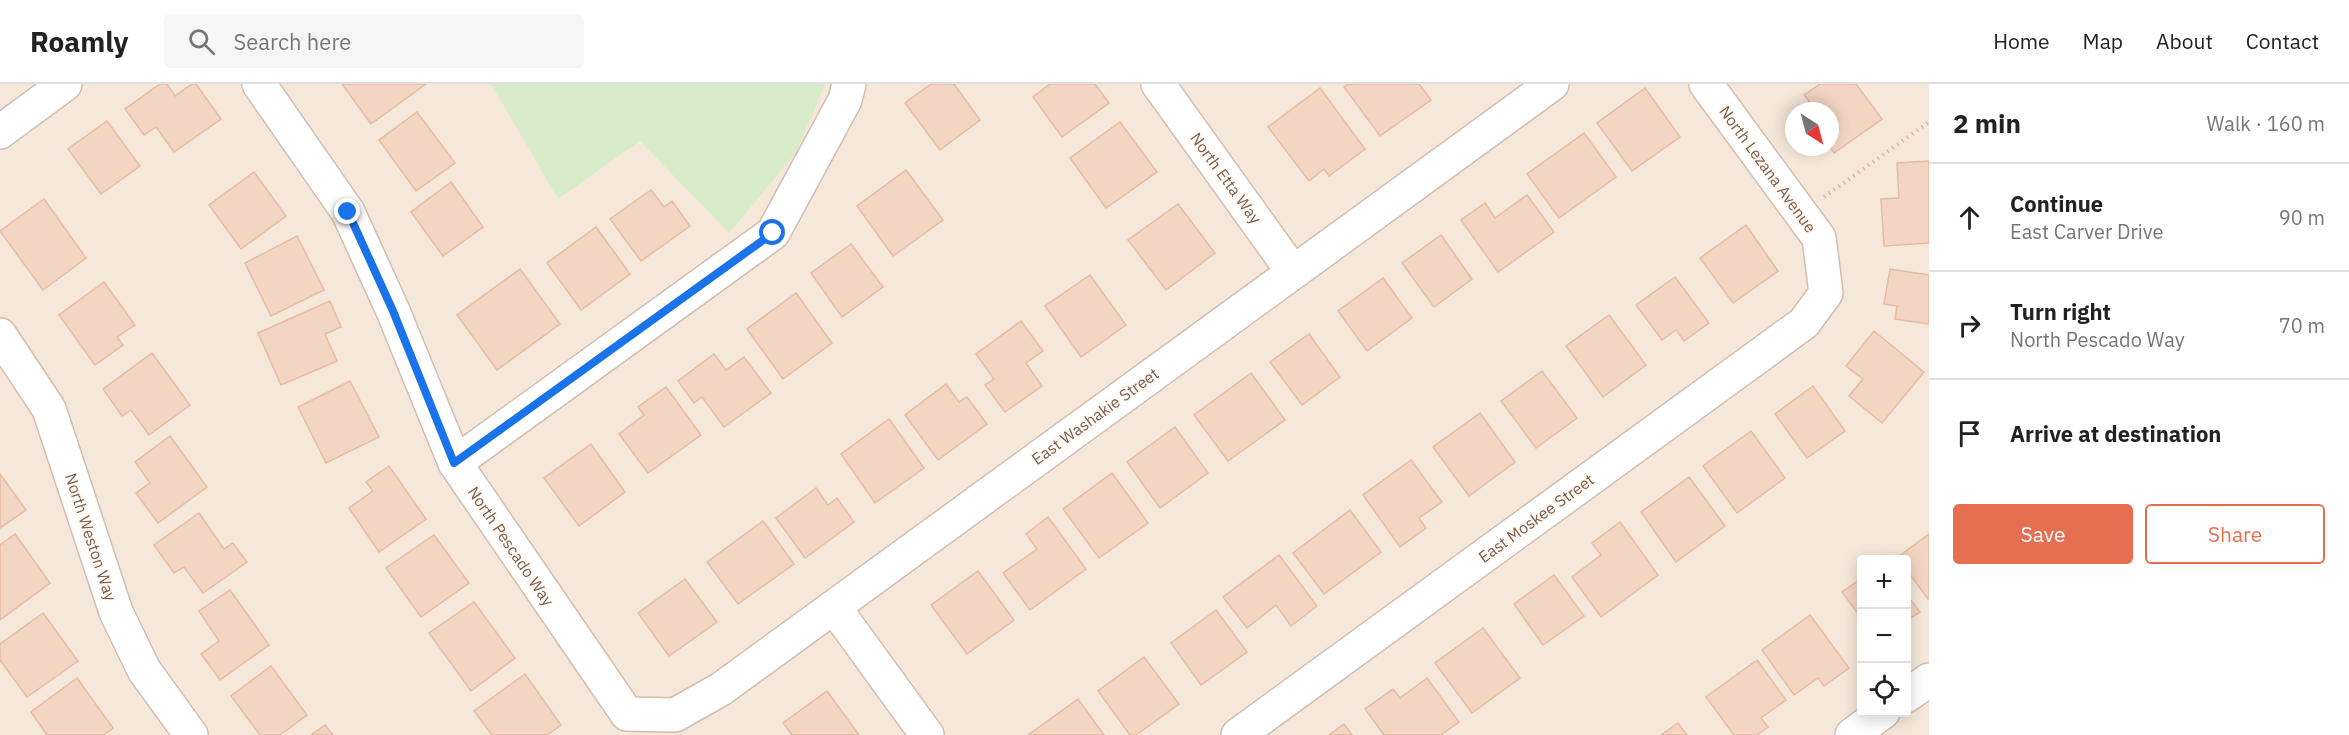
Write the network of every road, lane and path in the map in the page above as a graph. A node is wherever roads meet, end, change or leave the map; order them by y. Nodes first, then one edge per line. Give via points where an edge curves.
1 (65, 84) edge
2 (259, 84) edge
3 (849, 84) edge
4 (1158, 84) edge
5 (1552, 84) edge
6 (1706, 84) edge
7 (1929, 122) edge
8 (0, 132) edge
9 (1801, 213) junction
10 (1293, 272) junction
11 (1826, 293) joint
12 (0, 335) edge
13 (454, 463) junction
14 (834, 606) junction
15 (1929, 680) edge
16 (1911, 693) edge
17 (627, 714) joint
18 (1876, 717) edge
19 (190, 735) edge
20 (927, 735) edge
21 (1238, 735) edge
22 (1852, 735) edge

1 - 8 street
2 - 13 street, North Pescado Way via 348,212
3 - 13 street via 845,100 773,233
4 - 10 street, North Etta Way
5 - 10 street, East Washakie Street
6 - 9 street, North Lezana Avenue
7 - 9 path
9 - 11 street, North Lezana Avenue via 1819,238
10 - 14 street, East Washakie Street
11 - 21 street, East Moskee Street via 1804,323
12 - 19 street, North Weston Way via 49,409 116,612 144,670
13 - 17 street, North Pescado Way
14 - 17 street, East Washakie Street via 721,688 675,715
14 - 20 street
15 - 16 street
18 - 22 street

